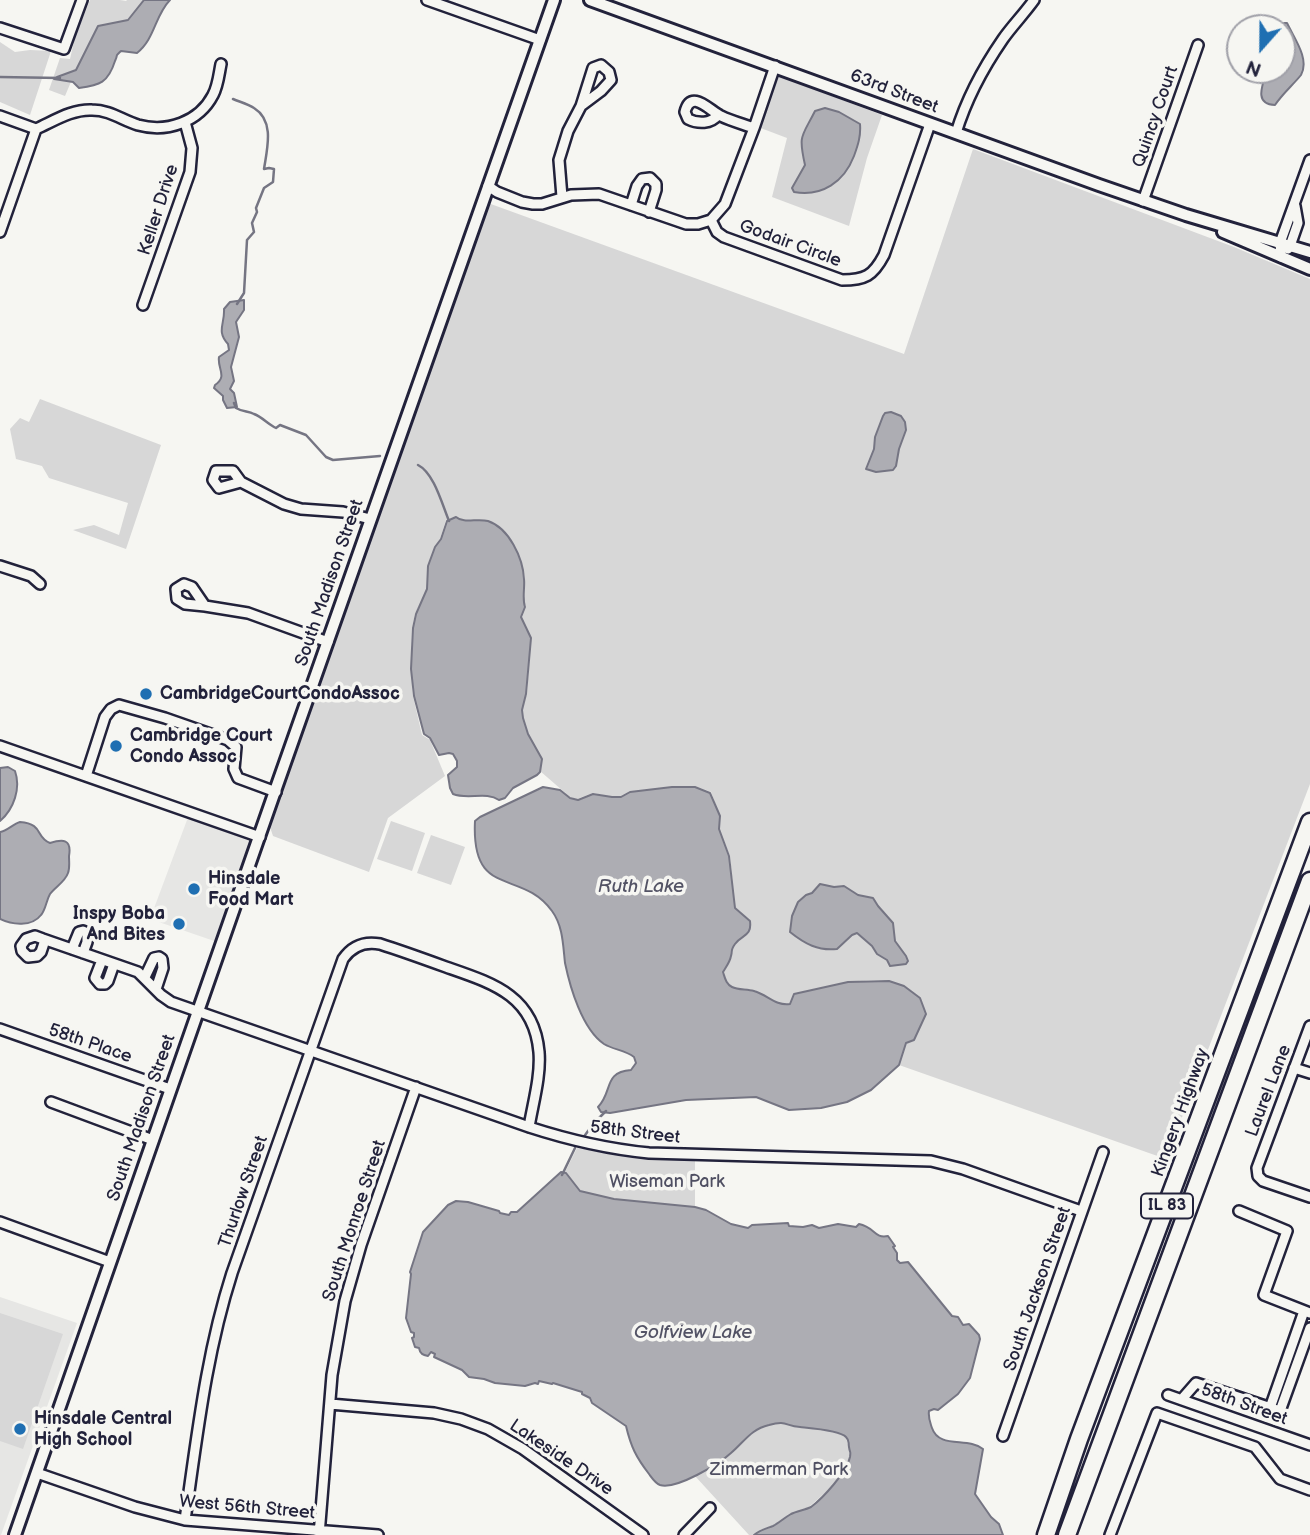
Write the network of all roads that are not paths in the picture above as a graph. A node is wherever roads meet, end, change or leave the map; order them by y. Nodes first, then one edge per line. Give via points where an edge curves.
1 (82, 0) edge
2 (427, 0) edge
3 (554, 0) edge
4 (590, 0) edge
5 (1034, 0) edge
6 (0, 29) edge
7 (540, 40) junction
8 (1198, 45) dead end
9 (221, 64) dead end
10 (775, 66) junction
11 (581, 106) dead end
12 (718, 115) dead end
13 (0, 116) edge
14 (185, 122) junction
15 (930, 124) junction
16 (754, 128) junction
17 (36, 129) junction
18 (956, 133) junction
19 (1310, 160) edge
20 (488, 186) junction
21 (562, 197) junction
22 (1143, 201) junction
23 (631, 205) junction
24 (649, 212) junction
25 (1186, 215) junction
26 (711, 220) junction
27 (0, 232) edge
28 (1285, 245) junction
29 (1310, 252) edge
30 (1280, 257) junction
31 (1310, 269) edge
32 (143, 305) dead end
33 (241, 482) dead end
34 (370, 519) junction
35 (0, 566) edge
36 (40, 584) dead end
37 (205, 606) dead end
38 (328, 642) junction
39 (0, 746) edge
40 (86, 776) junction
41 (276, 792) junction
42 (1310, 822) edge
43 (260, 837) junction
44 (1310, 881) edge
45 (1304, 906) edge
46 (45, 940) dead end
47 (72, 949) junction
48 (83, 953) junction
49 (102, 960) junction
50 (114, 964) junction
51 (145, 977) junction
52 (156, 989) junction
53 (198, 1011) junction
54 (1310, 1026) edge
55 (0, 1029) edge
56 (1307, 1044) edge
57 (310, 1050) junction
58 (1294, 1068) junction
59 (1310, 1073) edge
60 (416, 1087) junction
61 (170, 1088) junction
62 (51, 1102) dead end
63 (529, 1127) junction
64 (153, 1140) junction
65 (1103, 1152) dead end
66 (1310, 1197) edge
67 (1081, 1211) junction
68 (1239, 1211) dead end
69 (0, 1222) edge
70 (110, 1262) junction
71 (1307, 1312) edge
72 (1310, 1328) edge
73 (1168, 1395) dead end
74 (1182, 1399) junction
75 (330, 1404) junction
76 (1270, 1408) junction
77 (1003, 1436) dead end
78 (1310, 1445) edge
79 (1100, 1446) junction
80 (37, 1473) junction
81 (1310, 1490) edge
82 (710, 1508) dead end
83 (185, 1520) junction
84 (320, 1533) edge
85 (15, 1535) edge
86 (378, 1535) edge
87 (643, 1535) edge
88 (684, 1535) edge
89 (1045, 1535) edge
90 (1067, 1535) edge
91 (1074, 1535) edge
92 (1110, 1535) edge

1 - 6 street via 64,49
2 - 7 street
3 - 7 street, South Madison Street
4 - 10 street, 63rd Street
5 - 18 street via 980,76
7 - 20 street, South Madison Street
8 - 22 street, Quincy Court
9 - 14 street via 211,99
10 - 15 street, 63rd Street
10 - 16 street, Godair Circle
11 - 21 street via 559,160
12 - 16 street
13 - 17 street
14 - 17 street via 148,127 109,112 86,110
14 - 32 street, Keller Drive via 190,172
15 - 18 street, 63rd Street
15 - 26 street, Godair Circle via 884,255 869,275 842,279 724,237
16 - 26 street, Godair Circle via 725,204
17 - 27 street
18 - 22 street, 63rd Street
19 - 28 street via 1294,204 1298,219
20 - 21 street via 533,204
20 - 34 street, South Madison Street
21 - 23 street via 599,194
22 - 25 street, 63rd Street
23 - 24 street
23 - 24 street via 639,182 650,178 656,190
24 - 26 street via 686,224
25 - 28 street, 63rd Street
25 - 30 street, 63rd Street
28 - 29 street, 63rd Street
28 - 30 street
30 - 31 street, 63rd Street
33 - 34 street via 291,506
34 - 38 street, South Madison Street
35 - 36 street via 31,576
37 - 38 street via 248,613
38 - 41 street, South Madison Street
39 - 40 street
40 - 41 street via 105,717 120,705 228,740 236,747 238,778
40 - 43 street
41 - 43 street, South Madison Street
42 - 89 highway, Kingery Highway / IL 83
43 - 53 street, South Madison Street
44 - 45 highway, IL 83
45 - 79 highway, IL 83
46 - 47 street
47 - 48 street
47 - 48 street via 83,931 88,936
48 - 49 street
49 - 50 street
49 - 50 street via 96,978 100,984 108,981
50 - 51 street
51 - 52 street, 58th Street
51 - 52 street via 154,958 162,959
52 - 53 street, 58th Street via 171,1002
53 - 57 street, 58th Street
53 - 61 street, South Madison Street
54 - 56 street, Laurel Lane
55 - 61 street, 58th Place
56 - 58 street, Laurel Lane
57 - 60 street, 58th Street
57 - 63 street, Thurlow Street via 343,959 357,945 373,943 492,983 520,1005 538,1043
57 - 83 street, Thurlow Street via 219,1315
58 - 59 street
58 - 66 street, Laurel Lane via 1257,1168 1263,1181
60 - 63 street, 58th Street
60 - 75 street, South Monroe Street via 351,1275
61 - 64 street, South Madison Street
62 - 64 street
63 - 67 street, 58th Street via 579,1142 649,1153 931,1161
64 - 70 street, South Madison Street
65 - 67 street, South Jackson Street
67 - 77 street, South Jackson Street
68 - 71 street via 1287,1231 1265,1295
69 - 70 street
70 - 80 street, South Madison Street
71 - 76 street
72 - 76 street via 1280,1411
73 - 74 street, 58th Street
74 - 76 street via 1196,1383
74 - 78 street, 58th Street
75 - 84 street, South Monroe Street
75 - 87 street, Lakeside Drive via 434,1413 488,1429
79 - 90 highway, IL 83
79 - 91 highway
80 - 83 street, West 56th Street
80 - 85 street, South Madison Street
81 - 92 street via 1280,1479 1255,1447 1157,1413
82 - 88 street
83 - 84 street, West 56th Street
84 - 86 street, West 56th Street

